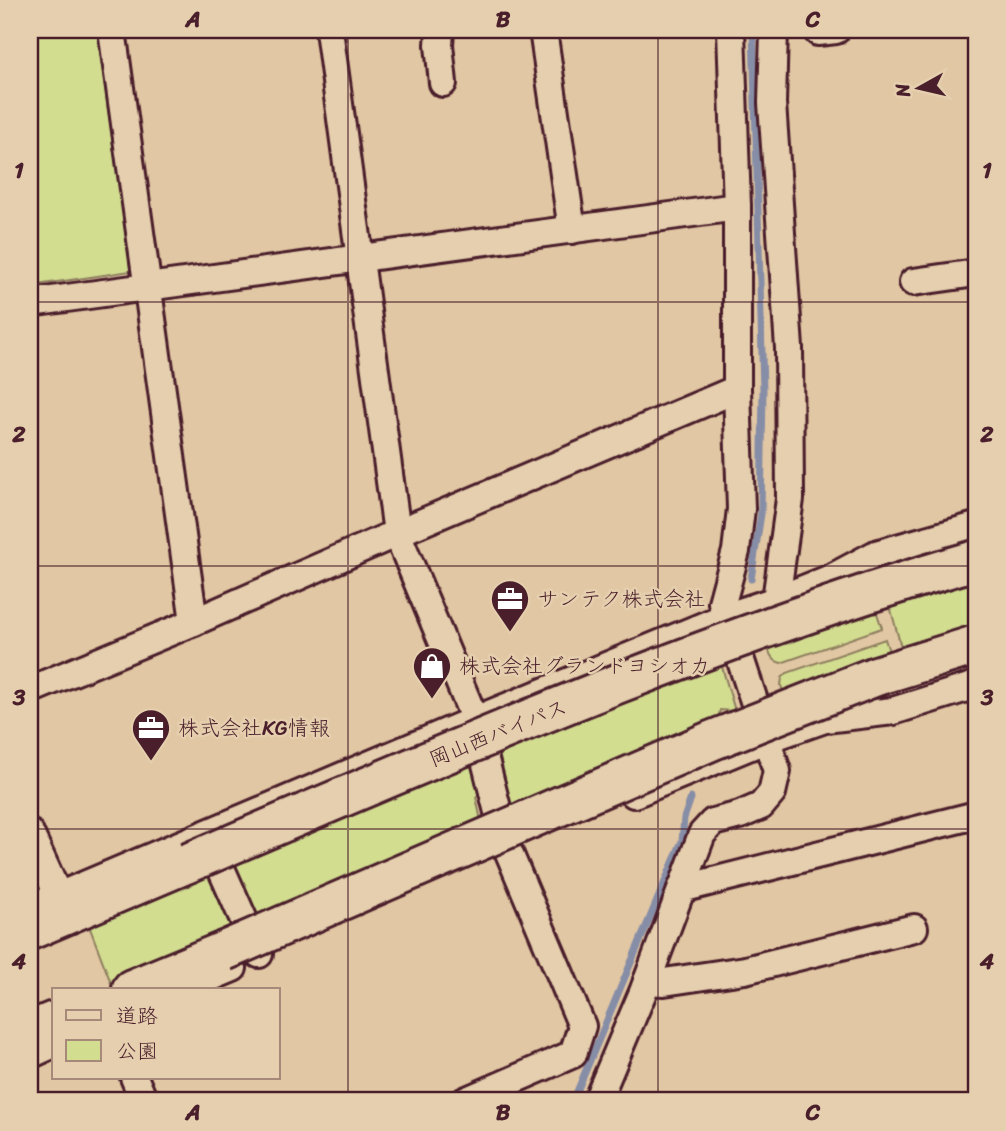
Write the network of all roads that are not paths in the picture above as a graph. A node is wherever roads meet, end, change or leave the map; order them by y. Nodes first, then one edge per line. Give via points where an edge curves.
1 (112, 30) edge
2 (329, 30) edge
3 (440, 30) edge
4 (543, 30) edge
5 (731, 30) edge
6 (774, 30) edge
7 (443, 83) dead end
8 (737, 207) junction
9 (572, 230) junction
10 (361, 258) junction
11 (976, 273) edge
12 (913, 282) dead end
13 (148, 287) junction
14 (30, 303) edge
15 (737, 390) junction
16 (976, 526) edge
17 (397, 533) junction
18 (976, 560) edge
19 (776, 600) junction
20 (726, 617) junction
21 (194, 622) junction
22 (976, 645) edge
23 (976, 685) edge
24 (30, 690) edge
25 (475, 720) junction
26 (765, 740) junction
27 (976, 815) edge
28 (30, 833) edge
29 (197, 848) junction
30 (507, 848) junction
31 (681, 889) junction
32 (58, 895) junction
33 (30, 908) edge
34 (914, 928) dead end
35 (30, 930) edge
36 (242, 954) junction
37 (647, 981) junction
38 (135, 988) edge
39 (185, 988) edge
40 (52, 1022) edge
41 (30, 1031) edge
42 (52, 1045) edge
43 (30, 1055) edge
44 (134, 1078) edge
45 (144, 1101) edge
46 (466, 1101) edge
47 (597, 1101) edge

1 - 13 street
2 - 10 street
3 - 7 street
4 - 9 street
5 - 8 street
6 - 19 street via 772,103 789,361 790,499
8 - 9 street
8 - 15 street
9 - 10 street
10 - 13 street
10 - 17 street
11 - 12 street
13 - 14 street
13 - 21 street
15 - 17 street
15 - 20 street via 741,509 722,603
16 - 19 street via 876,554
17 - 21 street
17 - 25 street
18 - 29 highway, 岡山西バイパス, bridge via 719,645
19 - 20 street
20 - 25 street
20 - 26 street
21 - 24 street
22 - 36 highway, bridge via 876,676 713,740
23 - 26 street via 893,711 825,719
25 - 29 street
25 - 30 street
26 - 30 street
26 - 31 street via 777,771 772,793 761,806 713,822 702,834
27 - 31 street
28 - 32 street
29 - 32 street
29 - 35 highway, 岡山西バイパス
29 - 36 street
30 - 36 street
30 - 46 street via 582,1026 573,1054
31 - 37 street
32 - 33 street
34 - 37 street via 745,970
36 - 38 highway
36 - 39 street
37 - 47 street
40 - 41 highway
42 - 43 street
44 - 45 street

